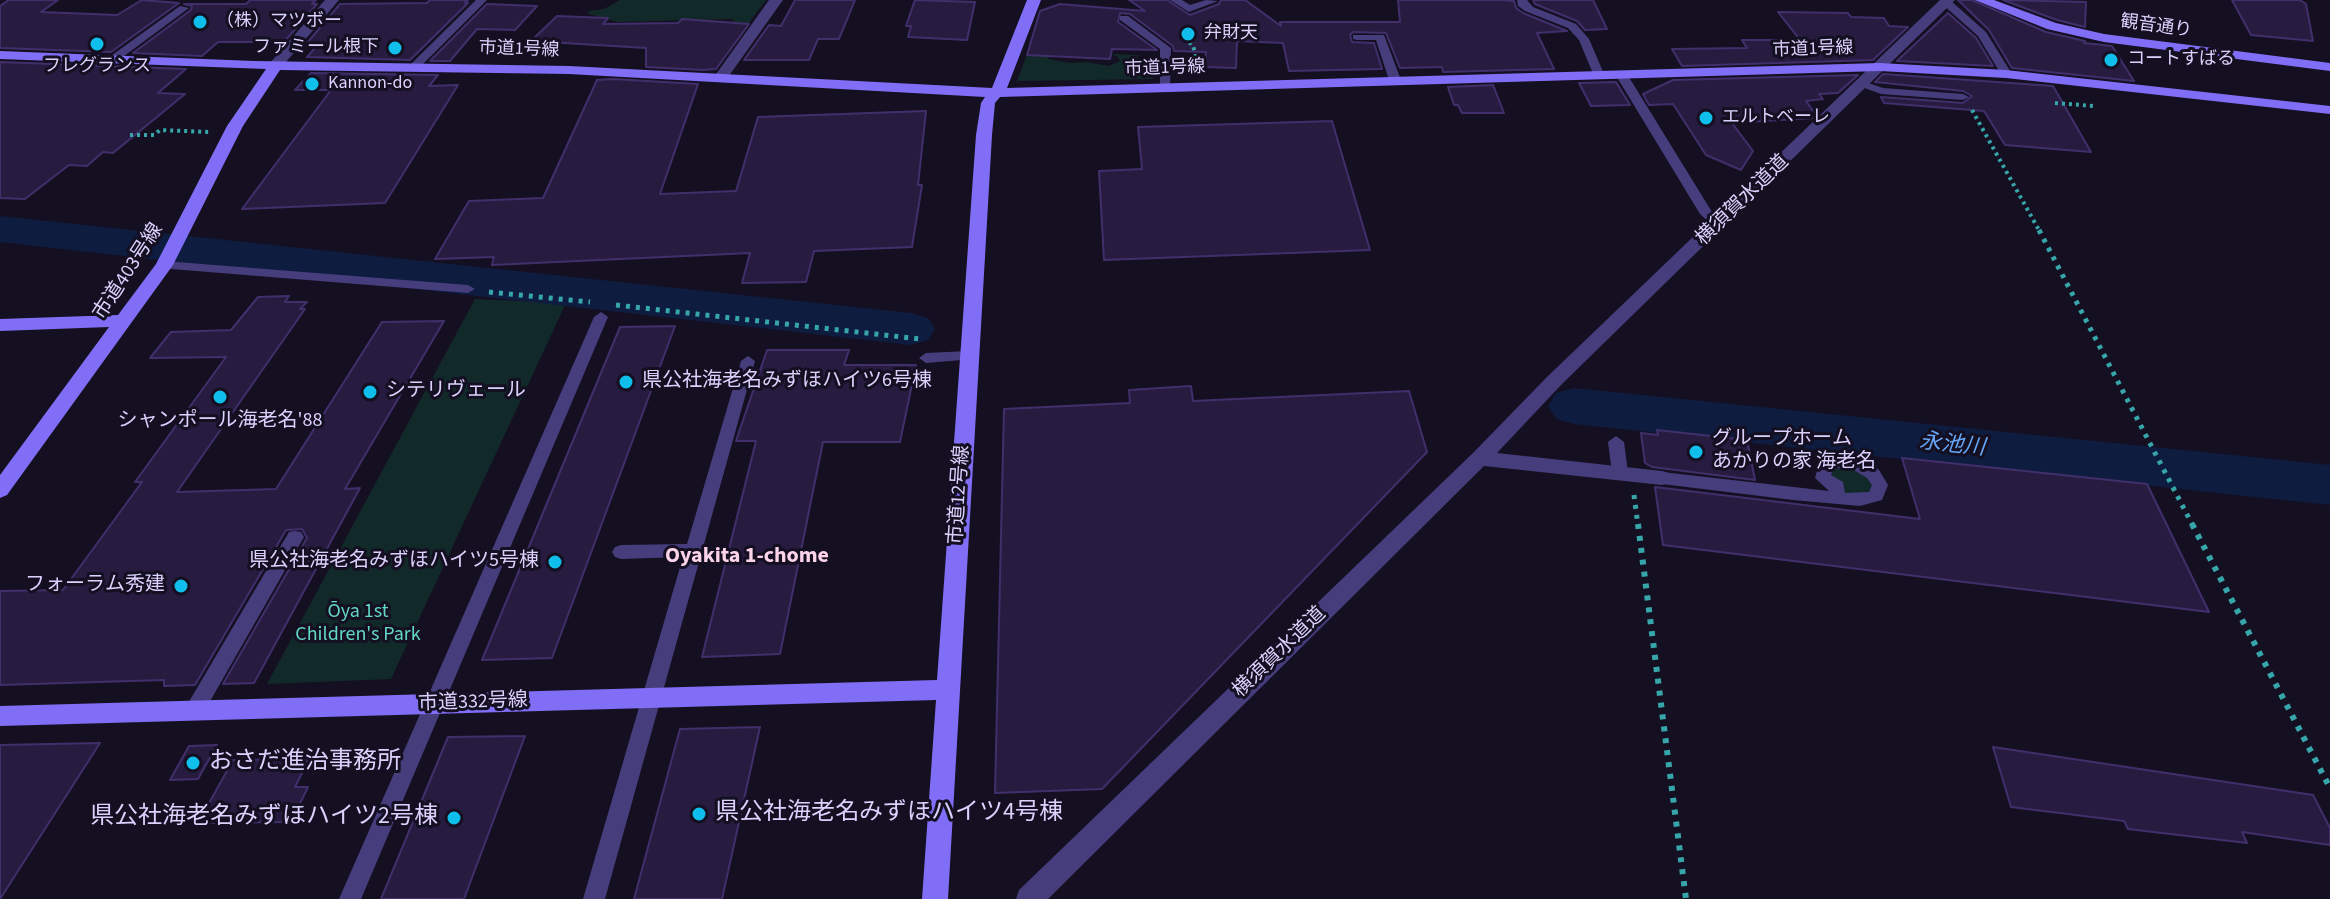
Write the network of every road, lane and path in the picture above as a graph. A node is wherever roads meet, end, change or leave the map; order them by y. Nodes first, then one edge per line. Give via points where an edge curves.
1 (332, 0) edge
2 (482, 0) edge
3 (776, 0) edge
4 (1034, 0) edge
5 (1175, 0) edge
6 (1522, 0) edge
7 (1982, 0) edge
8 (1213, 1) edge
9 (1947, 1) edge
10 (184, 8) dead end
11 (1124, 18) dead end
12 (1357, 37) dead end
13 (0, 55) edge
14 (112, 60) junction
15 (275, 66) junction
16 (415, 66) junction
17 (1880, 67) junction
18 (2330, 67) edge
19 (1598, 74) junction
20 (1621, 74) junction
21 (2006, 74) junction
22 (721, 77) junction
23 (1395, 80) junction
24 (1863, 84) junction
25 (1166, 87) junction
26 (995, 93) junction
27 (1963, 97) joint
28 (2330, 110) edge
29 (210, 132) dead end
30 (130, 135) dead end
31 (1719, 224) junction
32 (166, 261) junction
33 (468, 289) joint
34 (606, 308) junction
35 (125, 321) junction
36 (0, 325) edge
37 (922, 340) dead end
38 (969, 356) junction
39 (926, 358) dead end
40 (748, 361) dead end
41 (1616, 442) dead end
42 (1480, 458) junction
43 (1625, 474) junction
44 (1662, 478) joint
45 (0, 490) edge
46 (1837, 498) dead end
47 (295, 537) dead end
48 (694, 550) junction
49 (621, 552) dead end
50 (947, 690) junction
51 (651, 698) junction
52 (433, 705) junction
53 (194, 711) junction
54 (0, 716) edge
55 (2330, 788) edge
56 (350, 899) edge
57 (594, 899) edge
58 (935, 899) edge
59 (1029, 899) edge
60 (1686, 899) edge

1 - 15 street
2 - 16 lane
3 - 22 street
4 - 26 street, 市道12号線 via 1004,82
5 - 8 lane via 1189,9
6 - 19 lane via 1529,9 1572,26 1584,39
7 - 18 street, 観音通り via 2052,26 2104,38
9 - 17 street, 横須賀水道道
9 - 21 lane via 1982,34
10 - 14 lane
11 - 25 lane via 1165,48
12 - 23 lane via 1380,37
13 - 14 street, 市道1号線
14 - 15 street, 市道1号線
15 - 16 street, 市道1号線
15 - 32 street, 市道403号線 via 235,126
16 - 22 street, 市道1号線
17 - 20 street, 市道1号線
17 - 21 street, 市道1号線
17 - 24 street, 横須賀水道道
19 - 20 street, 市道1号線
19 - 23 street, 市道1号線
20 - 31 lane via 1707,214
21 - 28 street, 市道1号線
22 - 26 street, 市道1号線
23 - 25 street, 市道1号線
24 - 27 lane via 1881,91
24 - 31 street, 横須賀水道道
25 - 26 street, 市道1号線
26 - 38 street, 市道12号線 via 988,103 984,135
27 - 55 path via 2010,174
29 - 30 path
31 - 42 street, 横須賀水道道
32 - 33 lane
32 - 35 street, 市道403号線
33 - 34 path
34 - 37 path
34 - 52 lane
35 - 36 street
35 - 45 street, 市道403号線
38 - 39 lane
38 - 50 street, 市道12号線
40 - 48 lane
41 - 43 lane
42 - 43 street
42 - 59 street, 横須賀水道道
43 - 44 street
43 - 60 path
44 - 46 lane
47 - 53 lane
48 - 49 lane
48 - 51 lane
50 - 51 street, 市道332号線
50 - 58 street, 市道12号線
51 - 52 street, 市道332号線
51 - 57 lane
52 - 53 street, 市道332号線
52 - 56 lane
53 - 54 street, 市道332号線

